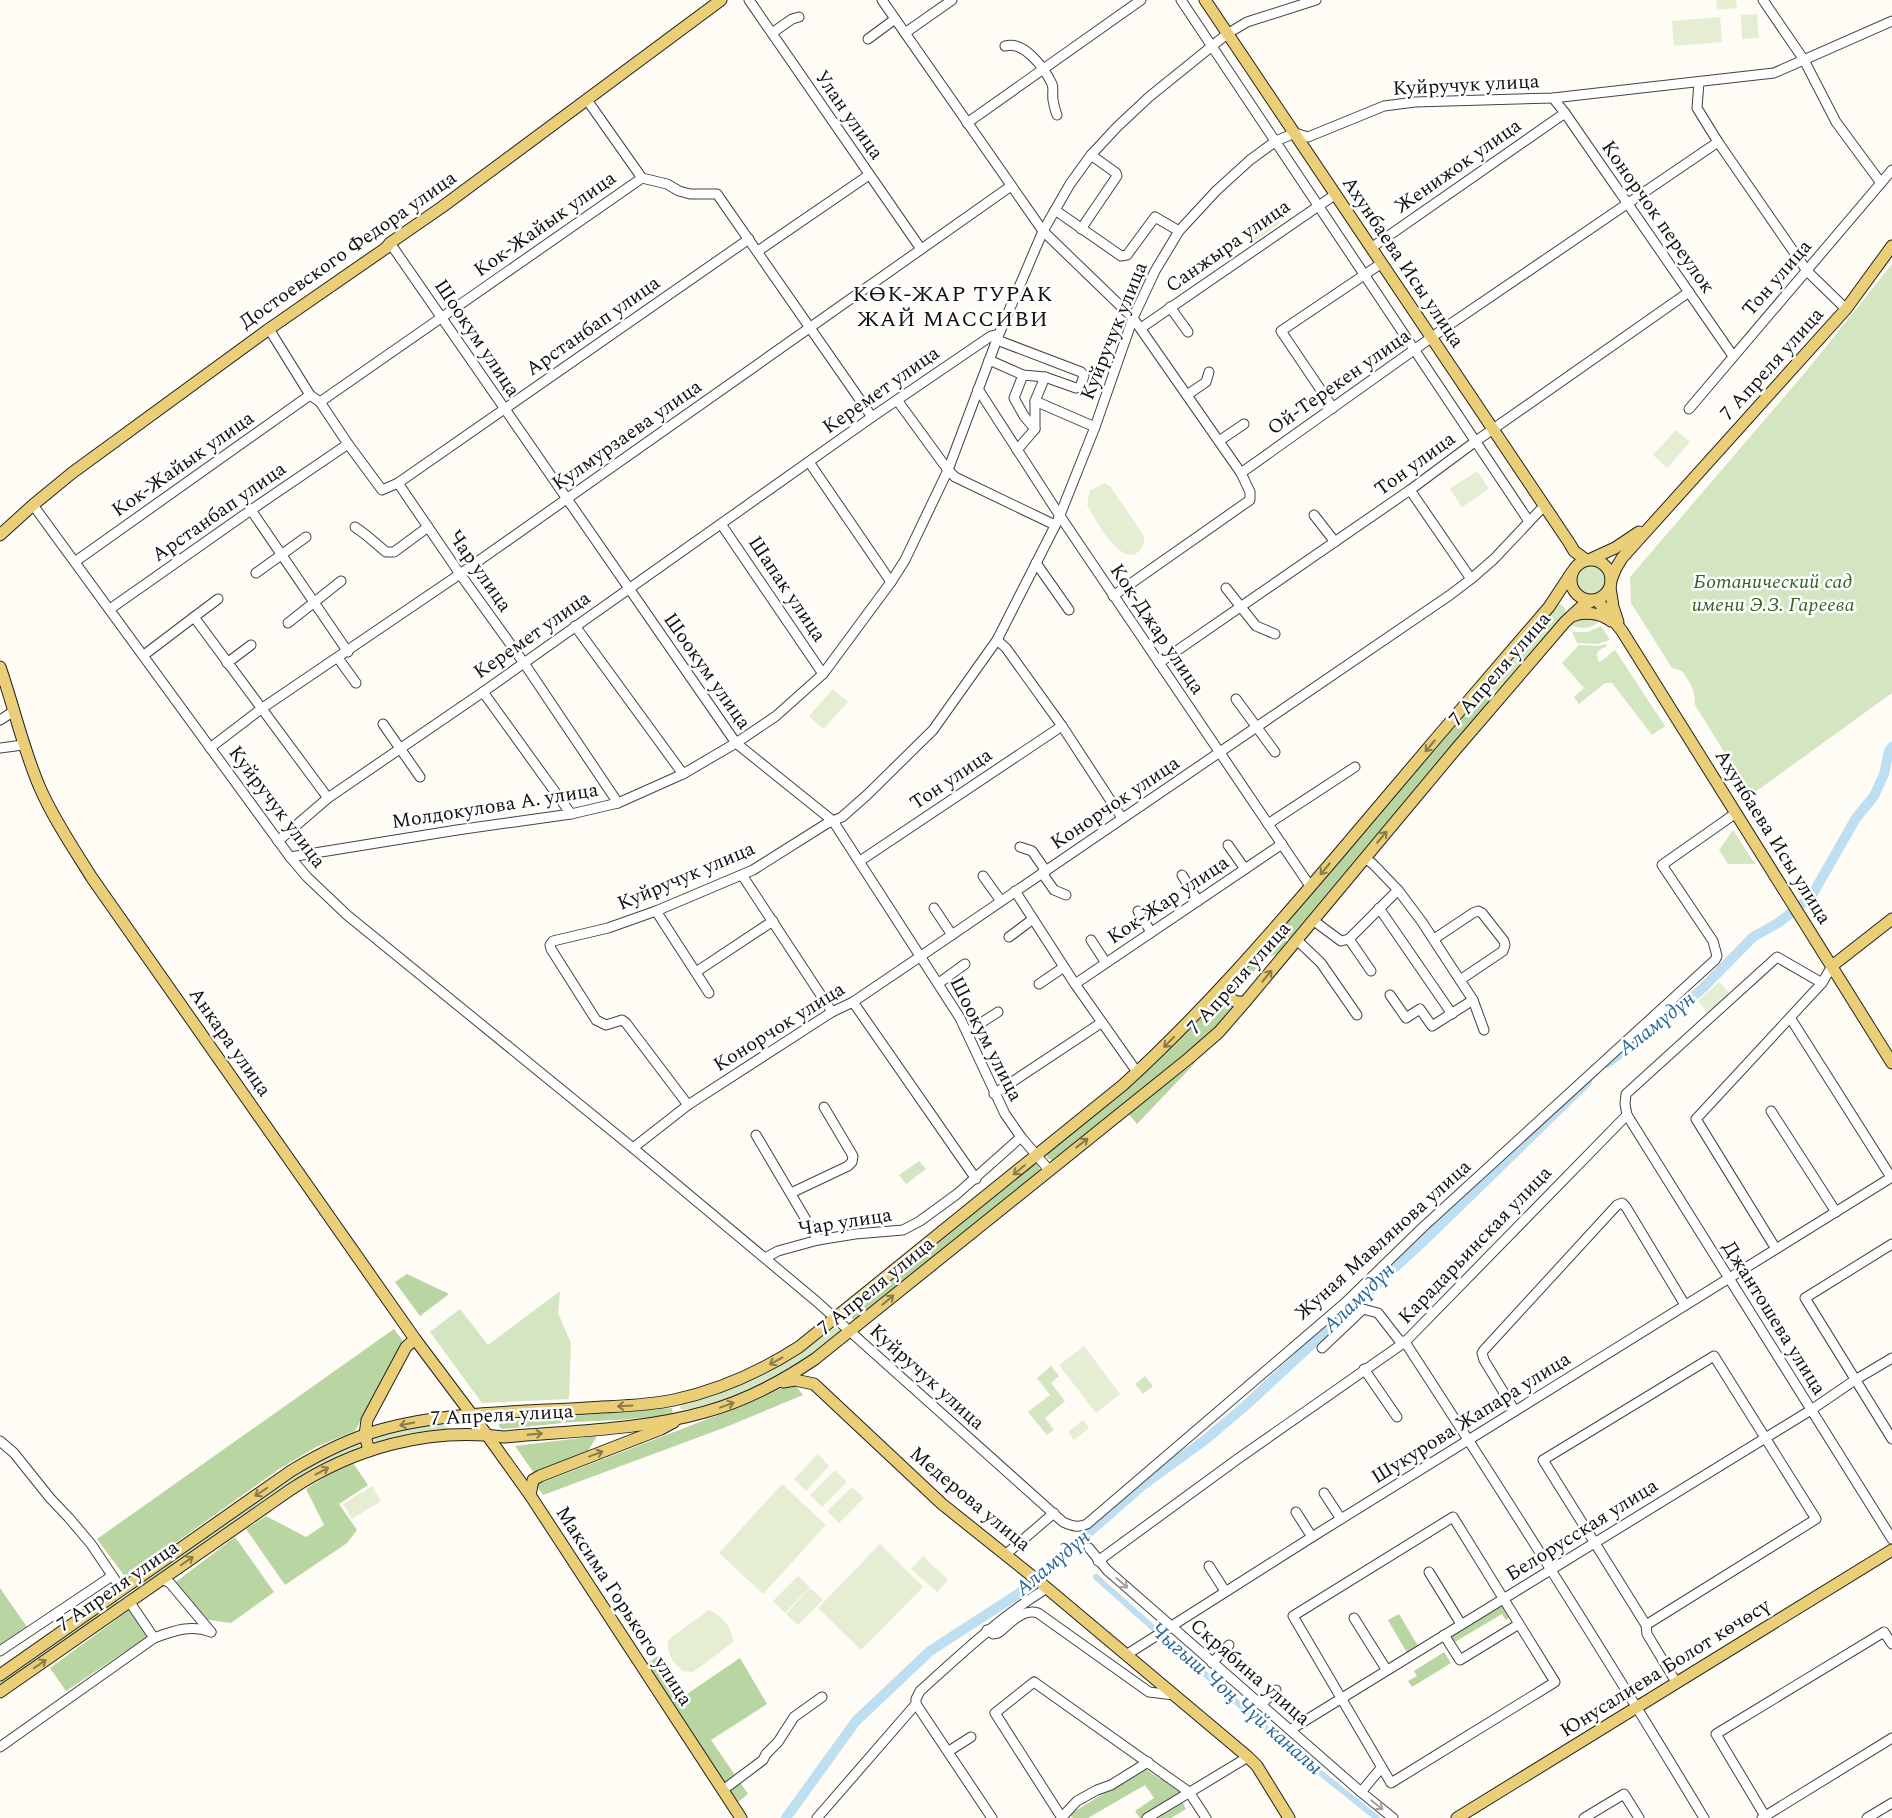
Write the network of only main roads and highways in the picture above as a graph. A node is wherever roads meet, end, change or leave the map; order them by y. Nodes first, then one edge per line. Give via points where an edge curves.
1 (721, 0) edge
2 (1205, 0) edge
3 (1892, 246) edge
4 (1653, 523) junction
5 (4, 532) edge
6 (1570, 544) junction
7 (1588, 560) junction
8 (1572, 571) junction
9 (1611, 584) junction
10 (1594, 600) junction
11 (1569, 617) junction
12 (1622, 631) junction
13 (0, 667) edge
14 (1482, 686) junction
15 (1498, 699) junction
16 (1892, 919) edge
17 (1832, 966) junction
18 (1225, 984) junction
19 (1245, 1002) junction
20 (1892, 1063) edge
21 (415, 1339) junction
22 (815, 1359) junction
23 (814, 1384) junction
24 (769, 1387) junction
25 (674, 1400) junction
26 (473, 1416) junction
27 (680, 1418) junction
28 (365, 1435) junction
29 (487, 1435) junction
30 (369, 1450) junction
31 (530, 1496) junction
32 (1892, 1550) edge
33 (122, 1590) junction
34 (129, 1601) junction
35 (0, 1675) edge
36 (0, 1692) edge
37 (741, 1818) edge
38 (1290, 1818) edge
39 (1457, 1818) edge

1 - 5 main road, Достоевского Федора улица via 386,248 72,473
2 - 6 main road, Ахунбаева Исы улица
3 - 4 main road, 7 Апреля улица via 1846,309
4 - 7 main road, 7 Апреля улица via 1615,548
4 - 9 main road, 7 Апреля улица via 1622,558
6 - 7 main road, Ахунбаева Исы улица via 1574,551
6 - 8 main road, Ахунбаева Исы улица
7 - 8 main road
7 - 9 main road via 1608,569
8 - 10 main road via 1572,590 1580,598
8 - 14 main road, 7 Апреля улица via 1549,606
9 - 10 main road via 1603,596
9 - 12 main road, Ахунбаева Исы улица via 1613,607
10 - 11 main road, 7 Апреля улица
10 - 12 main road, Ахунбаева Исы улица
11 - 12 main road via 1591,613 1609,620
11 - 15 main road, 7 Апреля улица
12 - 17 main road, Ахунбаева Исы улица
13 - 21 main road, Анкара улица via 23,745 61,830
14 - 15 main road
14 -> 18 main road, 7 Апреля улица
19 -> 15 main road, 7 Апреля улица
16 - 17 main road
17 - 20 main road, Ахунбаева Исы улица
18 - 19 main road via 1230,998 1239,1003
18 -> 25 main road, 7 Апреля улица via 1137,1072 816,1334 747,1377
22 -> 19 main road, 7 Апреля улица via 1204,1046
21 - 26 main road, Анкара улица
21 - 28 main road via 406,1347 367,1420
22 - 23 main road via 810,1369
22 - 24 main road, 7 Апреля улица
23 - 24 main road via 795,1380
23 - 38 main road, Медерова улица via 942,1504 1248,1757
27 -> 24 main road, 7 Апреля улица via 728,1405
25 -> 26 main road, 7 Апреля улица
25 - 27 main road
26 -> 28 main road, 7 Апреля улица via 416,1422
26 - 29 main road, Максима Горького улица
29 -> 27 main road, 7 Апреля улица via 504,1437
31 -> 27 main road via 533,1480 540,1476 661,1430
28 - 30 main road
28 -> 33 main road, 7 Апреля улица via 291,1471
29 - 30 main road, 7 Апреля улица via 427,1438
29 - 31 main road, Максима Горького улица
34 -> 30 main road, 7 Апреля улица via 300,1484 328,1467
31 - 37 main road, Максима Горького улица
32 - 39 main road, Юнусалиева Болот көчөсү
33 - 34 main road
33 - 35 main road, 7 Апреля улица
36 -> 34 main road, 7 Апреля улица

